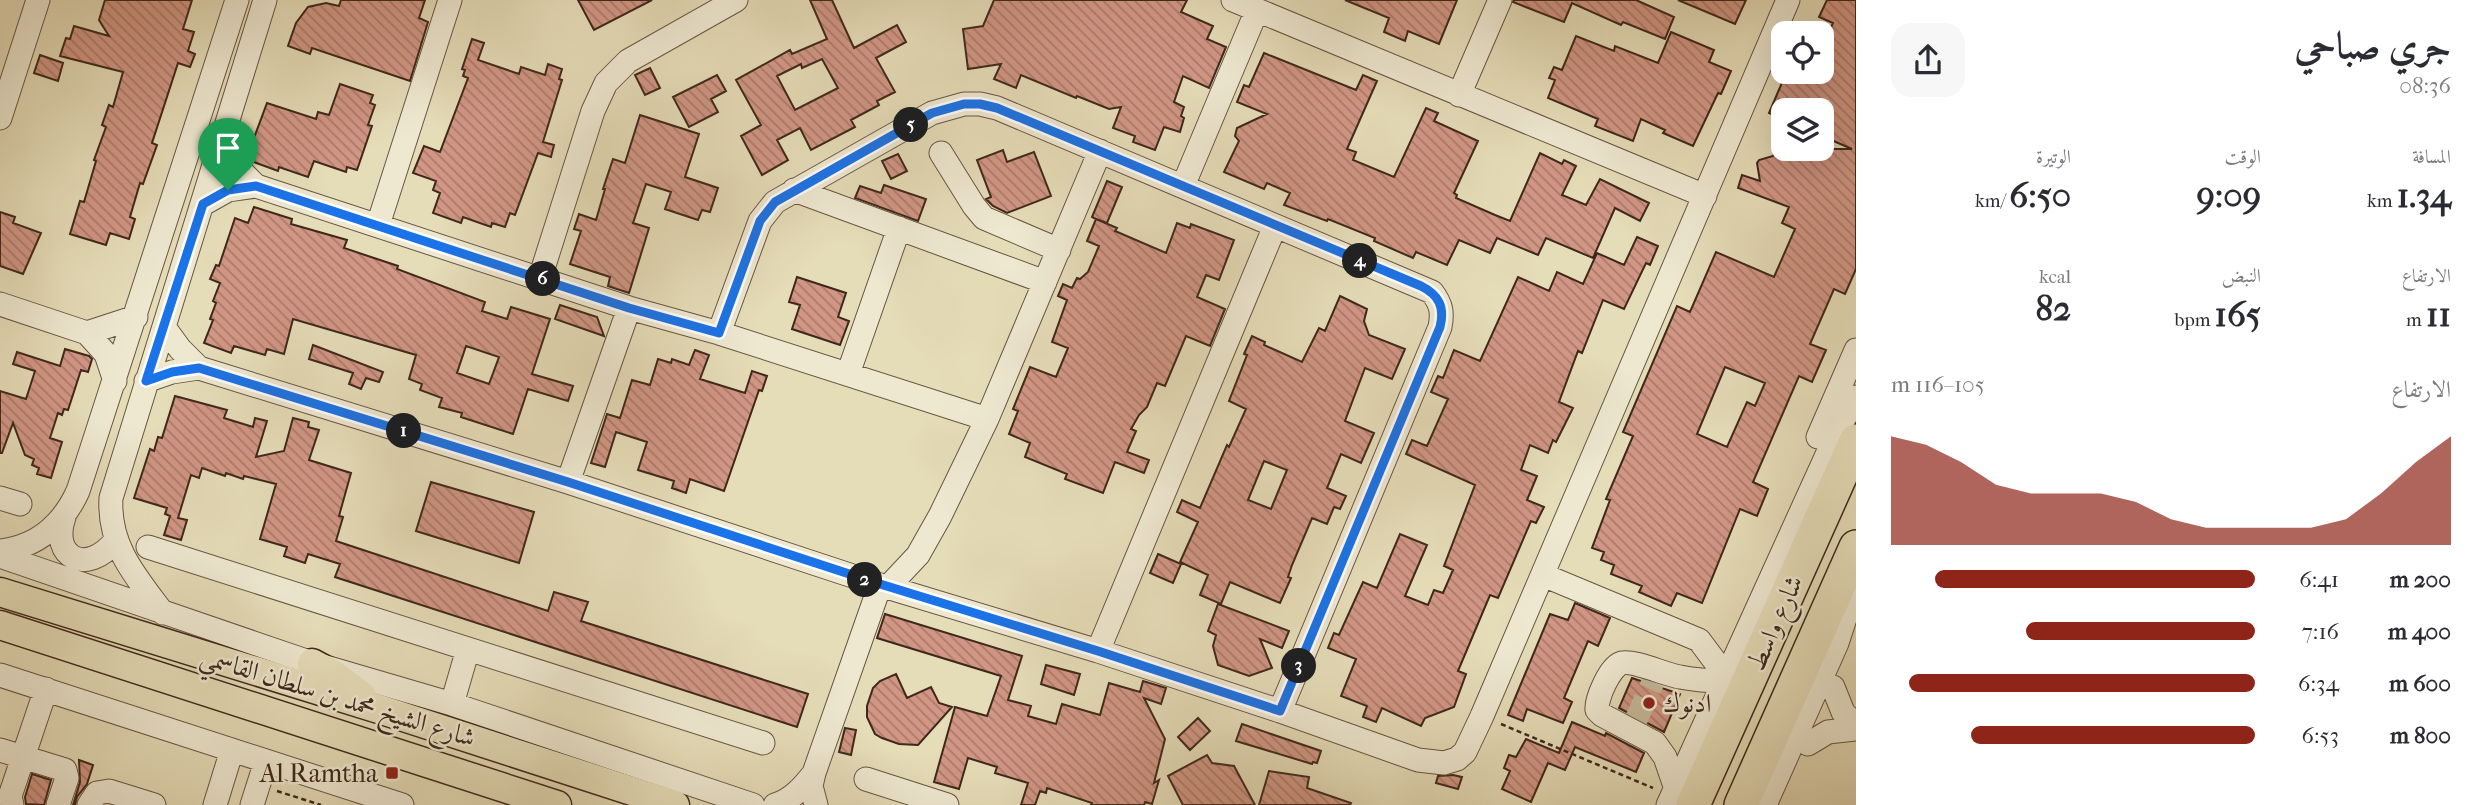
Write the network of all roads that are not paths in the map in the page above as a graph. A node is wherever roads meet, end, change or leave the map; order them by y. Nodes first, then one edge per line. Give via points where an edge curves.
1 (38, 0) edge
2 (237, 0) edge
3 (265, 0) edge
4 (450, 0) edge
5 (736, 0) edge
6 (1233, 0) edge
7 (1500, 0) edge
8 (1788, 0) edge
9 (1256, 10) junction
10 (1460, 94) junction
11 (0, 118) edge
12 (222, 142) junction
13 (1100, 151) junction
14 (941, 153) dead end
15 (256, 186) junction
16 (1183, 186) junction
17 (794, 190) junction
18 (1705, 196) junction
19 (203, 204) junction
20 (378, 225) junction
21 (1275, 226) junction
22 (899, 228) junction
23 (1059, 250) junction
24 (540, 278) junction
25 (1045, 282) junction
26 (0, 304) edge
27 (629, 308) junction
28 (136, 317) junction
29 (164, 327) junction
30 (87, 332) junction
31 (719, 333) junction
32 (1856, 350) edge
33 (199, 368) junction
34 (848, 374) junction
35 (115, 381) junction
36 (146, 381) junction
37 (1856, 397) edge
38 (987, 419) junction
39 (1856, 440) edge
40 (568, 482) junction
41 (64, 517) junction
42 (115, 541) junction
43 (148, 547) dead end
44 (0, 553) edge
45 (1854, 553) edge
46 (1543, 575) junction
47 (884, 586) junction
48 (0, 592) edge
49 (163, 612) junction
50 (1750, 624) junction
51 (0, 625) edge
52 (1856, 634) edge
53 (1699, 640) junction
54 (468, 649) junction
55 (1098, 651) junction
56 (312, 663) junction
57 (1725, 678) junction
58 (1, 680) edge
59 (1833, 687) junction
60 (46, 690) junction
61 (452, 704) junction
62 (382, 710) junction
63 (1280, 711) junction
64 (1856, 728) edge
65 (762, 743) dead end
66 (1808, 744) junction
67 (0, 750) edge
68 (232, 750) junction
69 (23, 757) junction
70 (266, 761) junction
71 (814, 773) junction
72 (866, 779) dead end
73 (255, 795) edge
74 (1677, 799) edge
75 (12, 805) edge
76 (58, 805) edge
77 (89, 805) edge
78 (154, 805) edge
79 (215, 805) edge
80 (402, 805) edge
81 (557, 805) edge
82 (675, 805) edge
83 (753, 805) edge
84 (775, 805) edge
85 (816, 805) edge
86 (947, 805) edge
87 (1741, 805) edge
88 (1765, 805) edge
89 (1781, 805) edge

1 - 11 street
2 - 28 street
3 - 12 street
4 - 20 street
5 - 24 street via 628,61 606,83
6 - 9 street
7 - 10 street
8 - 18 street
9 - 10 street
9 - 16 street
10 - 18 street
12 - 15 street via 236,166
12 - 19 street
13 - 16 street
13 - 17 street via 997,108 964,104 932,113
13 - 23 street
14 - 23 street via 984,218
15 - 19 street via 228,190
15 - 20 street
16 - 21 street
17 - 22 street
17 - 31 street via 775,202 760,221
18 - 46 street
19 - 29 street
20 - 24 street
21 - 55 street
21 - 63 street via 1432,292 1443,315
22 - 25 street
22 - 34 street
23 - 25 street
24 - 27 street
25 - 38 street
26 - 30 street
27 - 31 street
27 - 40 street
28 - 30 street
28 - 35 street
29 - 33 street
29 - 36 street
30 - 35 street via 106,354
31 - 34 street
32 - 50 street via 1759,576
33 - 36 street
33 - 40 street
34 - 38 street
35 - 41 street via 83,477
36 - 42 street via 114,487
37 - 50 street
38 - 47 street via 930,536 918,555
39 - 74 highway, شارع واسط
40 - 47 street
41 - 42 street via 64,547 80,560 101,556
41 - 44 street via 38,539
42 - 49 street via 128,567
43 - 54 street
44 - 49 street
45 - 87 highway, شارع واسط
45 - 88 street via 1852,597 1844,623
46 - 53 street
46 - 63 street via 1482,716 1457,759 1431,763
47 - 55 street
47 - 71 street
48 - 62 main road, شارع الشيخ محمد بن سلطان القاسمي
49 - 56 street
50 - 53 street
50 - 57 street
51 - 81 main road, شارع الشيخ محمد بن سلطان القاسمي
52 - 59 street
53 - 57 street
54 - 61 street
54 - 65 street
55 - 63 street
56 - 61 street
56 - 62 main road
57 - 74 street
57 - 74 street via 1655,677 1630,663 1620,663 1612,669 1597,702 1599,713 1634,725 1660,747
58 - 60 street
59 - 64 street via 1843,712
59 - 66 street
60 - 68 street
60 - 69 street
61 - 83 street
62 - 82 main road, شارع الشيخ محمد بن سلطان القاسمي
64 - 66 street via 1828,732
66 - 89 street
67 - 69 street
68 - 70 street
68 - 79 street
69 - 75 street via 10,796
69 - 76 street via 67,772
70 - 73 street
70 - 80 street
71 - 84 street via 795,794
71 - 85 street via 811,786
72 - 86 street
77 - 78 street via 97,793 109,790

